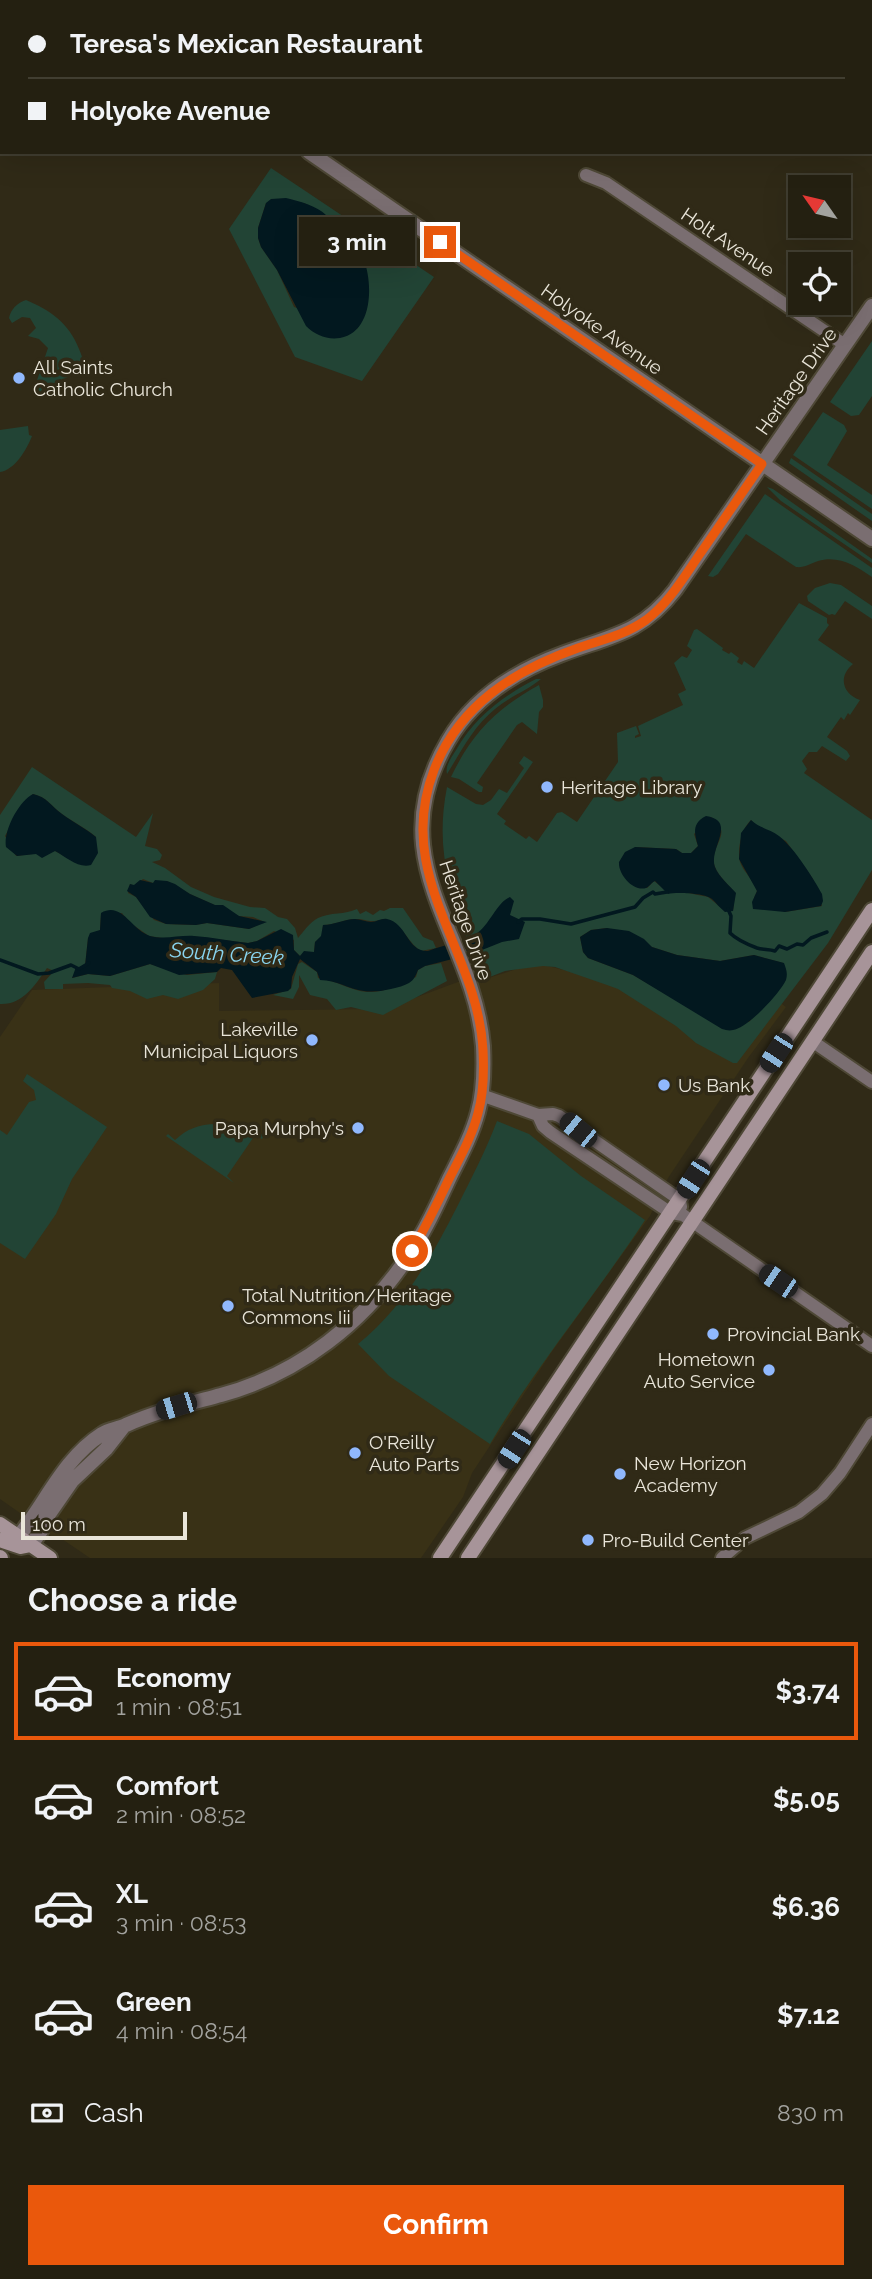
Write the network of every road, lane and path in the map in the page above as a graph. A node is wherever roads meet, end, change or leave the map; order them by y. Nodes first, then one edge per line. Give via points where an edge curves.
1 (312, 154) edge
2 (586, 175) dead end
3 (872, 306) edge
4 (845, 345) junction
5 (762, 464) junction
6 (872, 539) edge
7 (872, 910) edge
8 (872, 952) edge
9 (812, 1041) junction
10 (872, 1082) edge
11 (481, 1094) junction
12 (682, 1213) junction
13 (872, 1346) edge
14 (872, 1424) edge
15 (0, 1524) edge
16 (0, 1540) edge
17 (25, 1541) junction
18 (50, 1558) edge
19 (440, 1558) edge
20 (468, 1558) edge
21 (722, 1558) edge

1 - 5 street, Holyoke Avenue
2 - 4 street, Holt Avenue via 606,183
3 - 4 street, Heritage Drive
4 - 5 street, Heritage Drive
5 - 6 street, Holyoke Avenue
5 - 11 street, Heritage Drive via 653,615 617,636 558,655 516,676 478,704 452,734 432,776 423,821 426,867 481,1033
7 - 12 main road
8 - 9 main road
9 - 10 street
9 - 12 main road
11 - 12 street via 538,1115 550,1132
11 - 17 street, Heritage Drive via 471,1133 423,1232 391,1281 359,1317 325,1345 270,1377 124,1426 72,1481
12 - 13 street
12 - 19 main road
12 - 20 main road
14 - 21 street via 822,1494 799,1512 745,1538
15 - 17 main road
16 - 17 main road via 21,1547
17 - 18 main road

